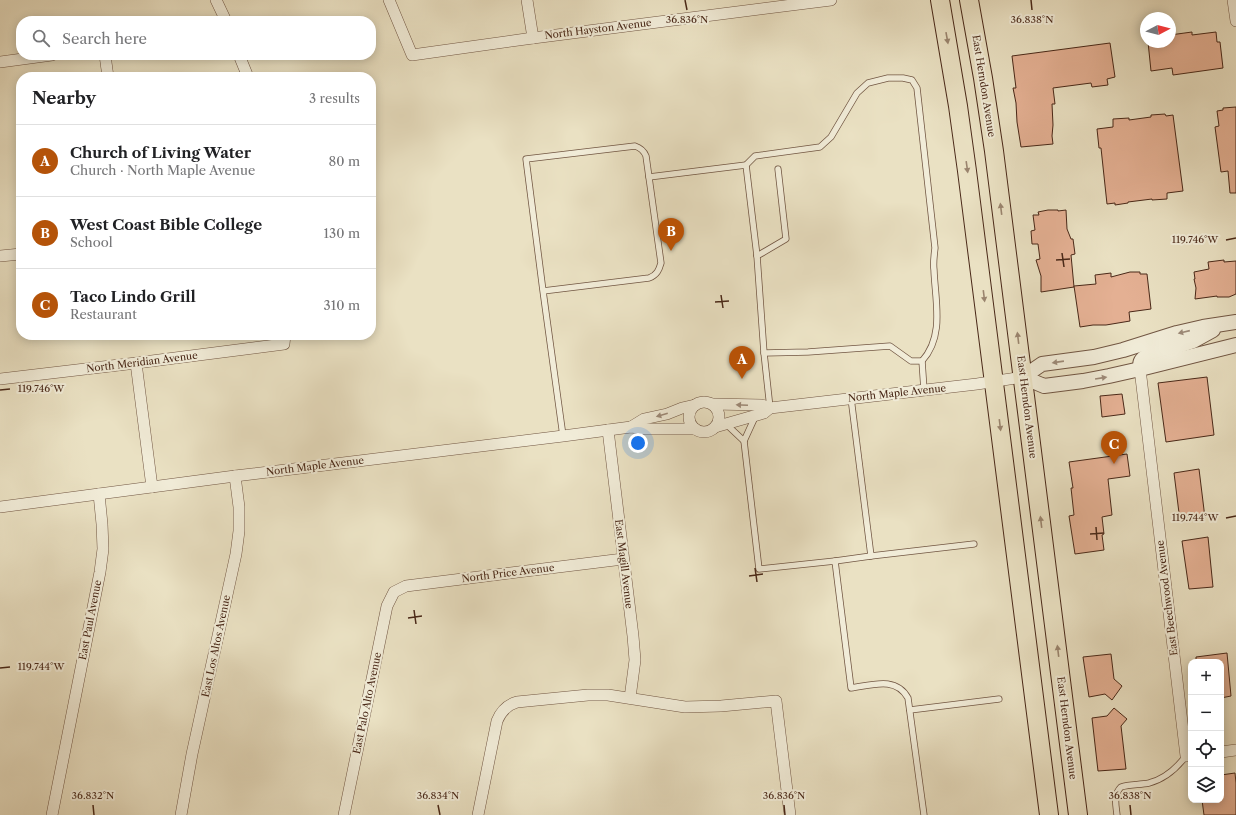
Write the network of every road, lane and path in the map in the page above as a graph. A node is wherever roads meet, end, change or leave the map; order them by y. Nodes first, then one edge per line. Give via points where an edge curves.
1 (216, 0) edge
2 (389, 0) edge
3 (527, 0) edge
4 (831, 0) edge
5 (940, 0) edge
6 (969, 0) edge
7 (1233, 0) edge
8 (784, 3) edge
9 (223, 16) edge
10 (1236, 21) edge
11 (533, 38) junction
12 (16, 60) edge
13 (106, 60) edge
14 (241, 60) edge
15 (0, 62) edge
16 (107, 72) edge
17 (246, 72) edge
18 (746, 165) junction
19 (778, 169) dead end
20 (649, 177) junction
21 (16, 254) edge
22 (0, 256) edge
23 (757, 256) junction
24 (543, 291) junction
25 (1232, 322) edge
26 (284, 340) edge
27 (1236, 344) edge
28 (764, 353) junction
29 (922, 361) junction
30 (136, 363) junction
31 (1140, 369) junction
32 (1023, 377) junction
33 (0, 379) edge
34 (995, 381) junction
35 (924, 390) junction
36 (851, 398) junction
37 (713, 404) junction
38 (695, 405) junction
39 (770, 408) junction
40 (755, 415) junction
41 (721, 425) junction
42 (631, 427) junction
43 (695, 429) junction
44 (608, 430) junction
45 (563, 436) junction
46 (744, 441) junction
47 (236, 476) junction
48 (152, 487) junction
49 (99, 494) junction
50 (0, 507) edge
51 (974, 544) dead end
52 (871, 556) junction
53 (623, 559) junction
54 (835, 561) junction
55 (394, 592) joint
56 (630, 698) junction
57 (998, 699) dead end
58 (910, 710) junction
59 (1236, 750) edge
60 (1224, 752) edge
61 (1188, 756) edge
62 (52, 815) edge
63 (181, 815) edge
64 (344, 815) edge
65 (478, 815) edge
66 (790, 815) edge
67 (924, 815) edge
68 (1049, 815) edge
69 (1078, 815) edge
70 (1117, 815) edge

1 - 9 street
2 - 11 street, North Hayston Avenue via 412,55
3 - 11 street
4 - 8 street, North Hayston Avenue
5 -> 34 main road via 958,106
32 -> 6 main road, East Herndon Avenue via 994,151
7 - 10 street
8 - 11 street, North Hayston Avenue
12 - 15 street
13 - 16 street
14 - 17 street
18 - 20 lane
18 - 23 lane
18 - 29 lane via 755,156 820,147 831,137 857,92 868,83 888,78 912,80 917,88 934,248 937,304 934,338 929,353
19 - 23 lane via 786,239
20 - 24 lane via 660,263 655,276
20 - 24 lane via 644,151 635,146 526,160
21 - 22 street
23 - 28 lane
24 - 45 lane
25 - 31 street via 1193,341 1141,359
25 -> 32 street, North Maple Avenue via 1177,333 1094,357 1042,364
26 - 30 street, North Meridian Avenue
27 - 31 street
28 - 29 lane via 890,346 911,361
28 - 39 lane
29 - 35 lane
30 - 33 street, North Meridian Avenue
30 - 48 street
32 -> 31 street via 1044,386
31 - 61 street, East Beechwood Avenue
32 - 34 street, North Maple Avenue
69 -> 32 main road, East Herndon Avenue
34 - 35 street, North Maple Avenue
34 -> 68 main road
35 - 36 street, North Maple Avenue
36 - 39 street, North Maple Avenue
36 - 52 lane
37 - 38 street, North Maple Avenue via 704,402
39 -> 37 street, North Maple Avenue via 762,405
37 - 41 street
38 -> 42 street, North Maple Avenue via 644,419
38 - 43 street via 689,417
39 - 40 street, North Maple Avenue
40 - 41 street, North Maple Avenue
40 - 46 lane
41 - 43 street, North Maple Avenue via 703,432
41 - 46 lane
42 - 43 street, North Maple Avenue
42 - 44 street, North Maple Avenue
44 - 45 street, North Maple Avenue
44 - 53 street, East Magill Avenue
45 - 47 street, North Maple Avenue
46 - 54 lane via 759,569
47 - 48 street, North Maple Avenue
47 - 63 street, East Los Altos Avenue via 239,507 236,554
48 - 49 street, North Maple Avenue
49 - 50 street, North Maple Avenue
49 - 62 street, East Paul Avenue via 103,549 100,572
51 - 52 lane
52 - 54 lane
53 - 55 street, North Price Avenue via 406,586
53 - 56 street, East Magill Avenue via 635,660
54 - 58 lane via 851,688 888,683 897,686 908,698
55 - 64 street, East Palo Alto Avenue via 387,606
56 - 65 street via 608,695 576,696 518,702 505,708 497,722
56 - 66 street via 691,707 776,701
57 - 58 lane
58 - 67 lane
59 - 60 street
61 - 70 lane via 1159,779 1150,783 1121,787 1115,798

